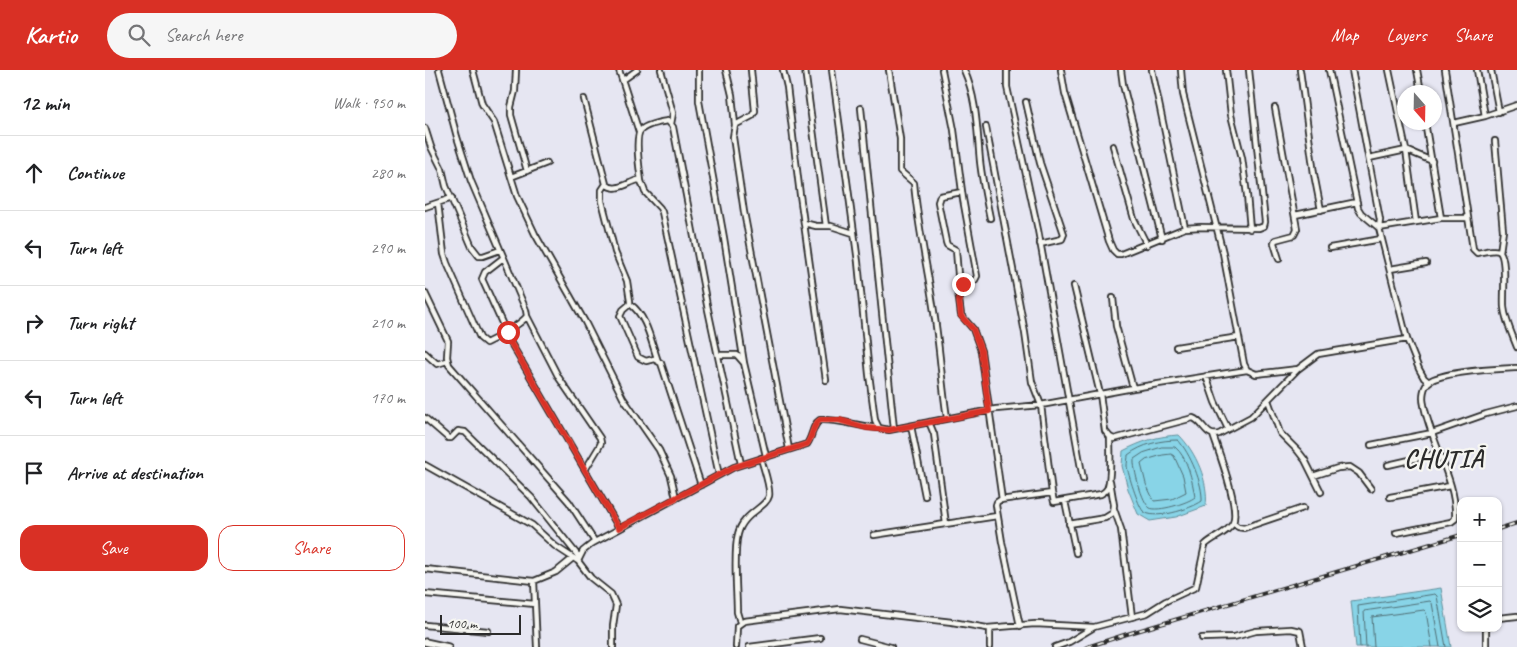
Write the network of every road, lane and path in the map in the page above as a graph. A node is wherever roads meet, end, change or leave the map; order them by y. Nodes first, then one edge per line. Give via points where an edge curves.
1 (439, 70) edge
2 (473, 70) edge
3 (515, 70) edge
4 (619, 70) edge
5 (637, 70) edge
6 (661, 70) edge
7 (699, 70) edge
8 (725, 70) edge
9 (751, 70) edge
10 (783, 70) edge
11 (805, 70) edge
12 (832, 70) edge
13 (889, 70) edge
14 (942, 70) edge
15 (964, 70) edge
16 (1007, 70) edge
17 (1061, 70) edge
18 (1121, 70) edge
19 (1152, 70) edge
20 (1181, 70) edge
21 (1225, 70) edge
22 (1249, 70) edge
23 (1300, 70) edge
24 (1329, 70) edge
25 (1352, 70) edge
26 (1389, 70) edge
27 (1417, 70) edge
28 (1445, 70) edge
29 (1477, 70) edge
30 (1491, 70) edge
31 (623, 80) junction
32 (1420, 85) edge
33 (584, 99) dead end
34 (1026, 102) dead end
35 (1517, 105) edge
36 (861, 108) dead end
37 (1275, 108) dead end
38 (1499, 112) junction
39 (1485, 116) junction
40 (1454, 123) junction
41 (671, 124) junction
42 (735, 126) junction
43 (986, 127) dead end
44 (425, 128) edge
45 (1426, 130) edge
46 (639, 132) junction
47 (1495, 141) dead end
48 (1113, 146) dead end
49 (1406, 150) junction
50 (1369, 158) junction
51 (1432, 162) junction
52 (547, 163) dead end
53 (527, 171) junction
54 (511, 177) junction
55 (641, 182) junction
56 (606, 184) junction
57 (962, 192) junction
58 (452, 198) junction
59 (1357, 202) junction
60 (437, 203) junction
61 (425, 207) edge
62 (1321, 210) junction
63 (1295, 215) junction
64 (989, 218) dead end
65 (1441, 218) junction
66 (1468, 218) junction
67 (1416, 222) junction
68 (804, 223) junction
69 (826, 226) junction
70 (1215, 227) junction
71 (1185, 228) junction
72 (1250, 228) junction
73 (1379, 228) junction
74 (853, 233) junction
75 (1162, 239) junction
76 (1381, 239) junction
77 (1041, 244) junction
78 (1147, 245) junction
79 (1330, 248) dead end
80 (499, 250) junction
81 (1500, 252) junction
82 (503, 258) junction
83 (1279, 259) dead end
84 (1426, 263) dead end
85 (1389, 269) junction
86 (1074, 286) dead end
87 (959, 287) junction
88 (425, 293) edge
89 (1113, 298) dead end
90 (630, 304) junction
91 (527, 316) junction
92 (507, 334) junction
93 (1239, 337) junction
94 (1407, 339) junction
95 (1176, 347) dead end
96 (1517, 347) edge
97 (425, 353) edge
98 (718, 355) junction
99 (447, 361) junction
100 (658, 361) junction
101 (744, 363) junction
102 (1517, 368) edge
103 (1298, 369) junction
104 (1247, 370) junction
105 (1206, 376) junction
106 (825, 380) dead end
107 (1429, 382) junction
108 (1133, 388) junction
109 (1100, 394) junction
110 (1069, 400) junction
111 (1268, 400) junction
112 (1041, 405) junction
113 (1517, 406) edge
114 (989, 411) junction
115 (425, 418) edge
116 (947, 418) junction
117 (929, 422) junction
118 (911, 426) junction
119 (879, 428) junction
120 (894, 429) junction
121 (1228, 429) junction
122 (1432, 433) junction
123 (1213, 436) junction
124 (1110, 437) junction
125 (1371, 445) dead end
126 (789, 450) junction
127 (1440, 453) junction
128 (763, 457) junction
129 (741, 464) junction
130 (425, 465) edge
131 (1388, 465) dead end
132 (585, 470) junction
133 (719, 475) junction
134 (1313, 476) junction
135 (1109, 478) junction
136 (1083, 479) dead end
137 (701, 485) junction
138 (1450, 486) junction
139 (1371, 488) dead end
140 (1321, 492) dead end
141 (1052, 493) junction
142 (925, 496) dead end
143 (677, 498) junction
144 (1390, 498) dead end
145 (1002, 500) junction
146 (1065, 501) junction
147 (1303, 508) dead end
148 (1114, 509) junction
149 (997, 516) junction
150 (1233, 523) junction
151 (946, 524) junction
152 (1069, 524) junction
153 (619, 528) junction
154 (1396, 533) dead end
155 (874, 535) dead end
156 (595, 542) junction
157 (1076, 553) dead end
158 (573, 558) junction
159 (579, 559) junction
160 (425, 569) edge
161 (534, 582) junction
162 (425, 594) edge
163 (535, 604) junction
164 (1517, 616) edge
165 (1132, 617) junction
166 (1502, 618) edge
167 (740, 622) junction
168 (425, 625) edge
169 (1020, 626) junction
170 (1094, 627) junction
171 (990, 628) junction
172 (488, 631) dead end
173 (1486, 632) edge
174 (820, 638) dead end
175 (1202, 638) dead end
176 (860, 639) dead end
177 (425, 642) edge
178 (433, 646) edge
179 (448, 647) edge
180 (537, 647) edge
181 (613, 647) edge
182 (736, 647) edge
183 (749, 647) edge
184 (891, 647) edge
185 (990, 647) edge
186 (1055, 647) edge
187 (1303, 647) edge
188 (1486, 647) edge

1 - 80 street via 471,181
2 - 54 street via 481,104 494,122
3 - 53 street via 511,115
4 - 31 street
5 - 31 street
6 - 41 street via 673,113
7 - 101 street via 699,100
8 - 42 street
9 - 42 street via 755,111
10 - 68 street
11 - 69 street
12 - 74 street
13 - 116 street via 900,139 901,171 914,183
14 - 57 street
15 - 64 street via 977,116
16 - 77 street via 1007,87
17 - 78 street via 1065,94 1113,250 1121,254
18 - 75 street
19 - 71 street
20 - 70 street via 1183,94
21 - 72 street via 1231,115 1242,158
22 - 72 street via 1265,222 1264,226
23 - 62 street
24 - 59 street
25 - 50 street
26 - 49 street
27 - 32 street
28 - 40 street
29 - 39 street
30 - 38 street
31 - 46 street
33 - 56 street
34 - 77 street via 1042,170 1064,234 1062,239
35 - 38 street
36 - 120 street
37 - 63 street
38 - 39 street
39 - 40 street
40 - 66 street
41 - 46 street via 663,122
41 - 98 street
42 - 126 street via 733,137 744,212
43 - 112 street via 1032,382
44 - 58 street
45 - 51 street
46 - 55 street
47 - 81 street via 1503,231
48 - 78 street via 1134,219
49 - 50 street
49 - 51 street
49 - 67 street
50 - 73 street
51 - 65 street
52 - 53 street
53 - 54 street
54 - 143 street via 535,234 581,314 618,388 659,450
55 - 56 street via 637,180 617,188
55 - 133 street via 662,212
56 - 90 street via 602,190 602,201 615,252 627,281
57 - 87 street via 977,276
57 - 87 street via 940,196 938,202 947,245 956,250
58 - 60 street
58 - 80 street via 475,253 483,256
59 - 62 street
59 - 73 street via 1361,214
60 - 61 street
60 - 92 street via 449,270 480,338 486,343
62 - 63 street
63 - 83 street via 1295,235 1275,240
65 - 66 street
65 - 67 street
66 - 81 street via 1475,252
67 - 73 street
68 - 69 street
68 - 106 street
69 - 74 street
70 - 71 street
70 - 72 street
70 - 93 street
71 - 75 street
73 - 76 street
74 - 119 street via 875,420
75 - 78 street
76 - 79 street
76 - 85 street
77 - 110 street
80 - 82 street
81 - 96 street via 1504,310
82 - 91 street
82 - 92 street via 485,272 482,279
84 - 85 street
85 - 94 street
86 - 109 street
87 - 114 street via 961,316 973,329 981,351
88 - 99 street via 448,341
89 - 108 street
90 - 100 street via 642,317
90 - 100 street via 620,316 638,357
91 - 92 street
91 - 132 street via 559,378 600,438 601,443
92 - 132 street
93 - 95 street
93 - 104 street
94 - 103 street via 1318,354
94 - 107 street via 1419,369
97 - 99 street via 437,364
98 - 101 street via 737,355
98 - 129 street
99 - 156 street via 569,502
100 - 137 street
101 - 128 street
102 - 107 street via 1459,373
103 - 104 street via 1256,374
103 - 111 street
104 - 105 street
105 - 108 street
105 - 121 street
107 - 122 street via 1425,387 1423,405
108 - 109 street
109 - 110 street
109 - 124 street via 1105,431
110 - 112 street
110 - 136 street
111 - 121 street via 1251,417
111 - 134 street via 1279,433 1298,451
112 - 114 street
112 - 141 street
113 - 122 street
114 - 116 street
114 - 145 street
115 - 159 street via 448,438 458,431 465,432 531,497
116 - 117 street
117 - 118 street
117 - 151 street via 934,434
118 - 120 street
118 - 142 street
119 - 120 street
119 - 126 street via 839,420 820,420 807,444
121 - 123 street
122 - 125 street
122 - 127 street
123 - 124 street via 1193,418 1119,438
123 - 150 street via 1235,507
124 - 135 street
126 - 128 street
127 - 131 street
127 - 138 street
128 - 129 street
128 - 167 street via 769,497 744,520 737,536 737,612
129 - 133 street
130 - 158 street via 531,526
132 - 153 street
133 - 137 street
134 - 139 street via 1350,467
134 - 140 street
135 - 146 street via 1107,489 1101,494
135 - 148 street
137 - 143 street
138 - 144 street
138 - 154 street via 1455,519
141 - 145 street
141 - 146 street via 1054,502
143 - 153 street
145 - 149 street via 997,502
146 - 152 street
147 - 150 street via 1244,528
148 - 152 street via 1105,518
148 - 165 street via 1121,529
149 - 151 street
149 - 169 street
150 - 165 street via 1205,544 1196,587 1147,613
151 - 155 street
152 - 157 street
153 - 156 street
156 - 159 street via 583,551
158 - 159 street
158 - 161 street via 556,572
159 - 181 street via 591,578 611,594 617,605
160 - 161 street
161 - 163 street
162 - 163 street
163 - 180 street
164 - 166 street
165 - 170 street
167 - 171 street via 840,609
167 - 182 street via 736,631
168 - 172 street
169 - 170 street via 1061,624
169 - 171 street
170 - 186 street
171 - 185 street
173 - 188 street
174 - 183 street
175 - 187 street via 1291,629 1300,631
176 - 184 street
177 - 178 street
178 - 179 street

